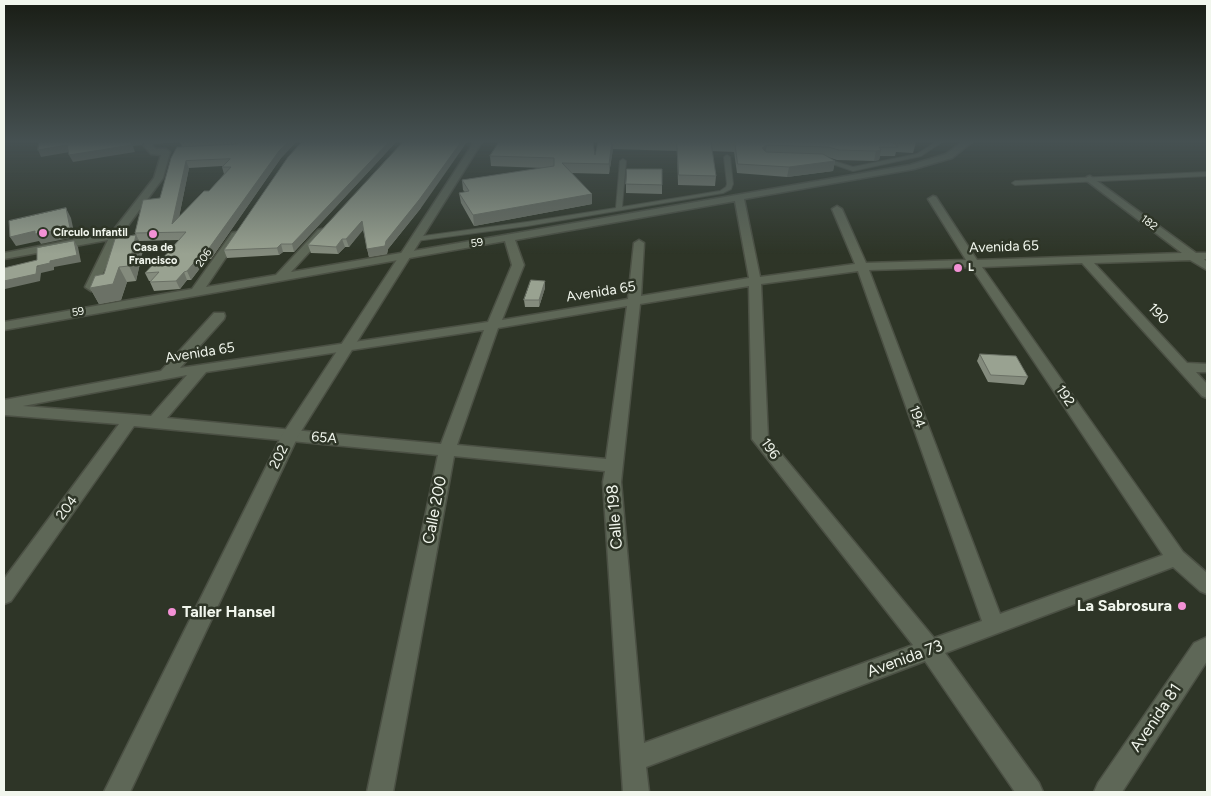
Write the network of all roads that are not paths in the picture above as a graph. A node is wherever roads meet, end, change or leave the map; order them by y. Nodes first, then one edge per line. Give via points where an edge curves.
1 (157, 179) edge
2 (454, 179) edge
3 (621, 179) edge
4 (729, 179) edge
5 (844, 179) edge
6 (1087, 179) edge
7 (1090, 179) edge
8 (1015, 183) dead end
9 (739, 198) junction
10 (933, 199) dead end
11 (619, 209) junction
12 (837, 209) dead end
13 (242, 226) edge
14 (326, 227) edge
15 (116, 235) junction
16 (509, 238) junction
17 (638, 243) dead end
18 (411, 247) junction
19 (4, 256) edge
20 (1201, 256) edge
21 (1084, 259) junction
22 (973, 262) junction
23 (862, 267) junction
24 (1207, 267) edge
25 (281, 276) junction
26 (755, 281) junction
27 (91, 287) edge
28 (197, 291) junction
29 (634, 302) junction
30 (219, 316) dead end
31 (493, 324) junction
32 (4, 326) edge
33 (347, 346) junction
34 (1185, 367) junction
35 (201, 368) junction
36 (1207, 368) edge
37 (167, 374) junction
38 (1207, 393) edge
39 (4, 405) edge
40 (4, 410) edge
41 (130, 420) junction
42 (155, 422) junction
43 (290, 435) junction
44 (447, 449) junction
45 (614, 466) junction
46 (1176, 558) junction
47 (1207, 585) edge
48 (4, 595) edge
49 (994, 626) junction
50 (1207, 647) edge
51 (930, 650) junction
52 (634, 759) junction
53 (1115, 789) edge
54 (117, 792) edge
55 (380, 792) edge
56 (636, 792) edge
57 (1030, 792) edge

1 - 15 street
2 - 18 street, 202
3 - 11 lane
4 - 11 lane via 725,191
5 - 9 street, 59
6 - 8 lane
7 - 20 street, 182
9 - 16 street, 59
9 - 26 street, 196
10 - 22 street, 192
11 - 18 lane
12 - 23 street, 194
13 - 28 street, 206
14 - 25 street
15 - 19 street
15 - 27 street
16 - 18 street, 59
16 - 31 street, Calle 200 via 518,265
17 - 29 street, Calle 198
18 - 25 street, 59
18 - 33 street, 202
20 - 21 street, Avenida 65
20 - 24 street, 182
21 - 22 street, Avenida 65
21 - 34 street, 190
22 - 23 street, Avenida 65
22 - 46 street, 192
23 - 26 street, Avenida 65
23 - 49 street, 194
25 - 28 street, 59
26 - 29 street, Avenida 65
26 - 51 street, 196 via 760,439
28 - 32 street, 59
29 - 31 street, Avenida 65
29 - 45 street, Calle 198
30 - 37 street
31 - 33 street, Avenida 65
31 - 44 street, Calle 200
33 - 35 street, Avenida 65
33 - 43 street, 202
34 - 36 street
34 - 38 street, 190
35 - 37 street, Avenida 65
35 - 42 street
37 - 39 street, Avenida 65
40 - 41 street, 65A
41 - 42 street, 65A
41 - 48 street, 204
42 - 43 street, 65A
43 - 44 street, 65A
43 - 54 street, 202
44 - 45 street, 65A
44 - 55 street, Calle 200
45 - 52 street, Calle 198 via 612,482
46 - 47 street, 192
46 - 49 street, Avenida 73
49 - 51 street, Avenida 73
50 - 53 street, Avenida 81 via 1202,650
51 - 52 street, Avenida 73
51 - 57 street, 196
52 - 56 street, Calle 198

